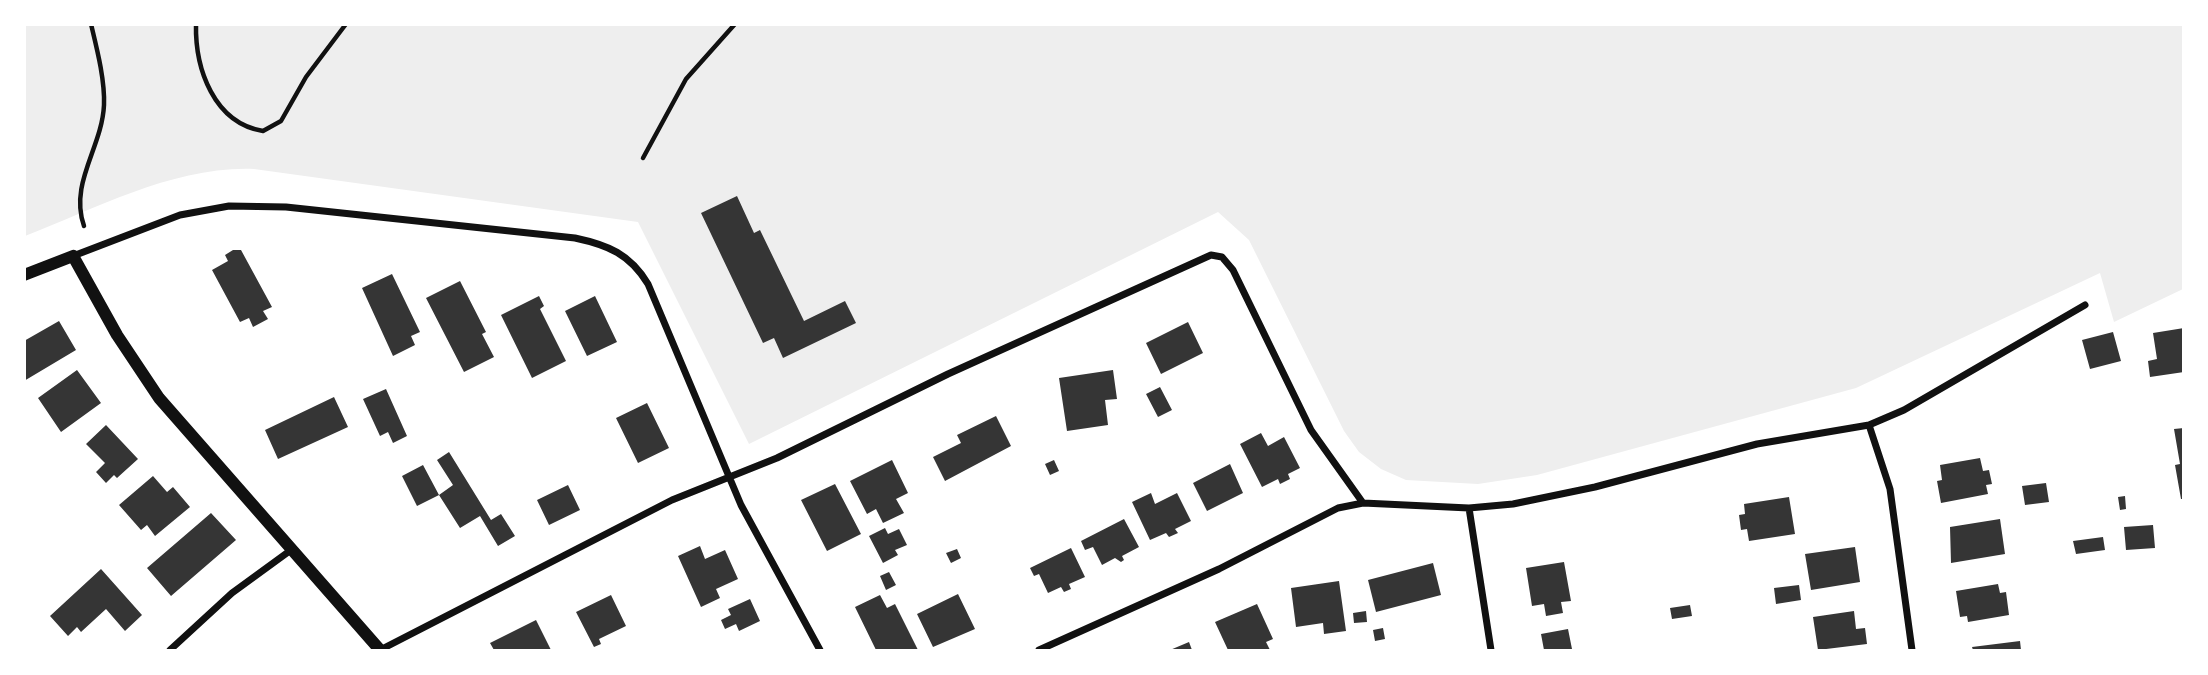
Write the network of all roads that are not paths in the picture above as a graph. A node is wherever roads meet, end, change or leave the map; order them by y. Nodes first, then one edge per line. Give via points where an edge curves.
1 (73, 256) junction
2 (24, 275) edge
3 (2085, 305) dead end
4 (1869, 425) junction
5 (729, 477) junction
6 (1363, 503) junction
7 (1468, 508) junction
8 (291, 550) junction
9 (170, 650) edge
10 (380, 650) edge
11 (820, 650) edge
12 (1040, 650) edge
13 (1491, 650) edge
14 (1912, 650) edge

1 - 2 street
1 - 5 street via 187,213 237,205 575,238 607,246 634,264 648,284
1 - 8 street via 159,398
3 - 4 street via 1904,410
4 - 7 street via 1757,444 1551,497
4 - 14 street via 1890,489
5 - 6 street via 1211,255 1222,257 1233,270 1311,430
5 - 10 street via 672,500
5 - 11 street
6 - 7 street
6 - 12 street via 1328,512 1219,569
7 - 13 street
8 - 9 street via 232,593
8 - 10 street

